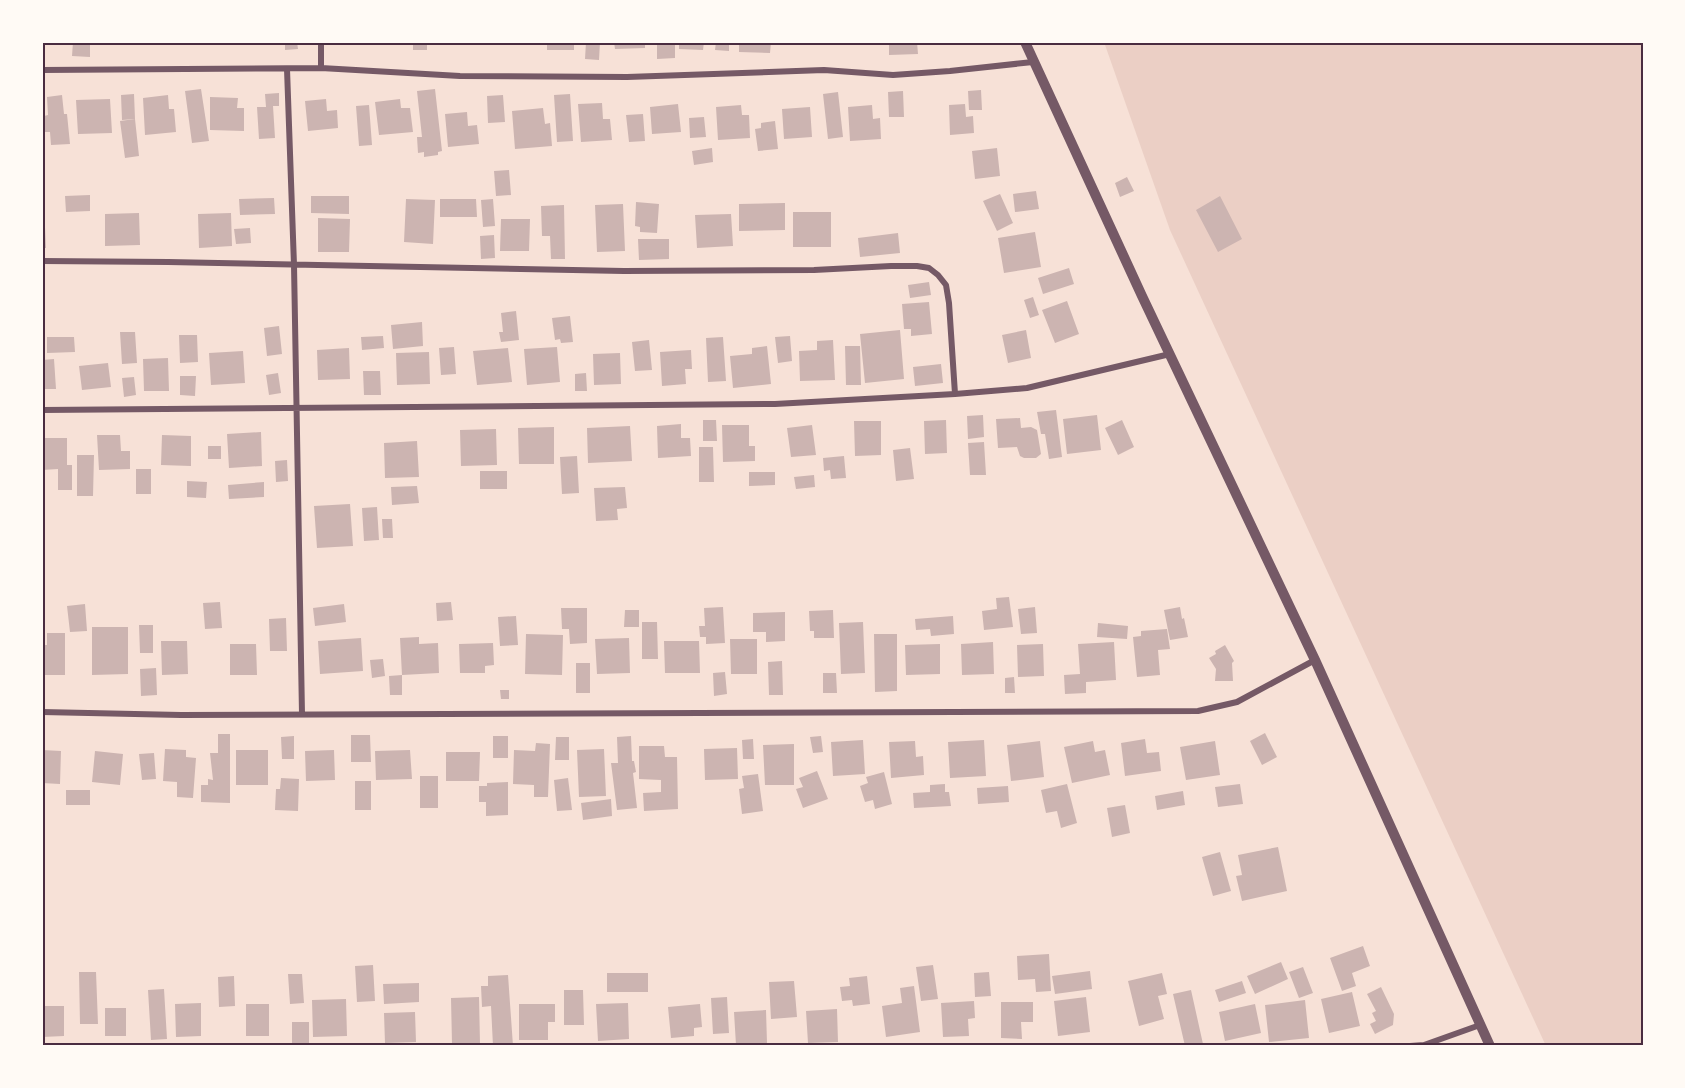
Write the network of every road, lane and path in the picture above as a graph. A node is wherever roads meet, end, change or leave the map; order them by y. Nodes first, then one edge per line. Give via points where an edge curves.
1 (321, 42) edge
2 (1025, 42) edge
3 (1033, 62) junction
4 (321, 68) junction
5 (287, 69) junction
6 (42, 70) edge
7 (42, 261) edge
8 (294, 265) junction
9 (1170, 354) junction
10 (955, 394) junction
11 (296, 408) junction
12 (42, 410) edge
13 (1315, 660) junction
14 (42, 712) edge
15 (302, 714) junction
16 (1480, 1025) junction
17 (1410, 1046) edge
18 (1490, 1046) edge

1 - 4 street
2 - 3 street
3 - 4 street via 893,75 824,70 627,77 484,76
3 - 9 street
4 - 5 street
5 - 6 street
5 - 8 street
7 - 8 street
8 - 10 street via 624,272 929,268 946,285
8 - 11 street
9 - 10 street via 1026,388
9 - 13 street
10 - 11 street via 775,404
11 - 12 street
11 - 15 street
13 - 15 street via 1238,702 1198,711
13 - 16 street
14 - 15 street
16 - 17 street via 1424,1045
16 - 18 street

